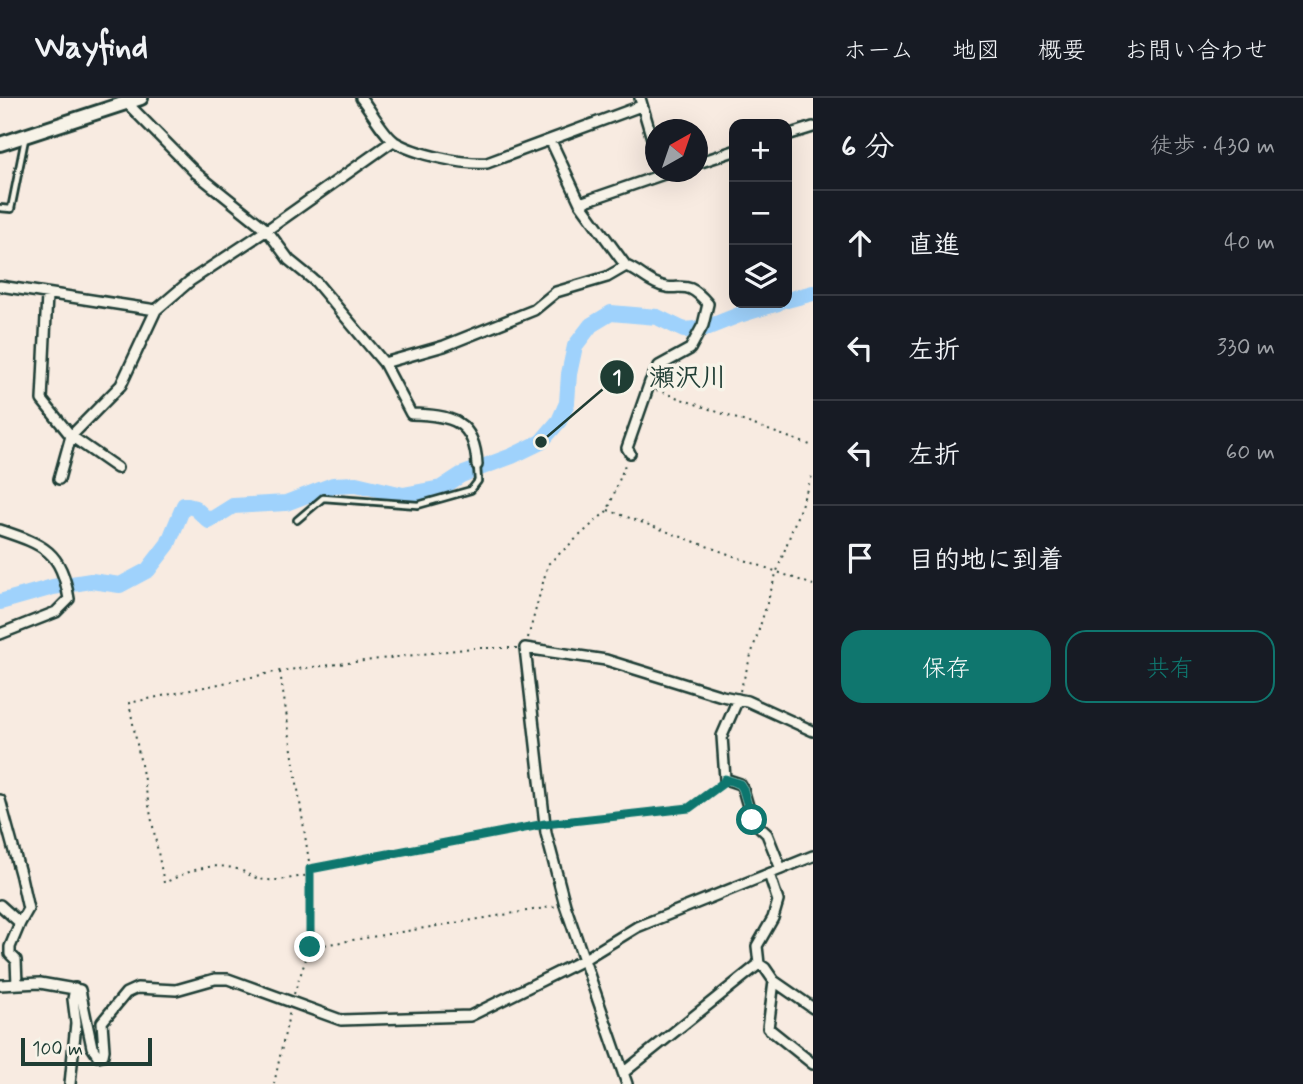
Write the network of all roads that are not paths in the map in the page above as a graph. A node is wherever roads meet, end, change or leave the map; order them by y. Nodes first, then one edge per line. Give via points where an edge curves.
1 (141, 98) edge
2 (360, 98) edge
3 (119, 101) edge
4 (641, 102) edge
5 (646, 119) edge
6 (813, 127) edge
7 (792, 133) edge
8 (26, 135) junction
9 (393, 141) junction
10 (551, 141) junction
11 (0, 144) edge
12 (729, 153) edge
13 (708, 160) edge
14 (645, 179) edge
15 (580, 203) junction
16 (0, 208) edge
17 (267, 230) junction
18 (626, 267) junction
19 (0, 286) edge
20 (47, 295) junction
21 (156, 310) junction
22 (384, 363) junction
23 (71, 436) junction
24 (630, 453) road end
25 (477, 465) joint
26 (117, 468) dead end
27 (59, 479) dead end
28 (297, 520) dead end
29 (0, 530) edge
30 (0, 634) edge
31 (738, 699) junction
32 (813, 731) edge
33 (0, 800) edge
34 (2, 817) edge
35 (813, 856) edge
36 (781, 869) junction
37 (769, 874) junction
38 (0, 905) edge
39 (20, 923) junction
40 (583, 960) junction
41 (759, 964) junction
42 (774, 981) junction
43 (17, 984) junction
44 (0, 985) edge
45 (75, 988) junction
46 (813, 1008) edge
47 (813, 1064) edge
48 (624, 1073) junction
49 (70, 1084) edge
50 (627, 1084) edge

1 - 3 main road
2 - 9 street
3 - 8 main road
3 - 17 street via 196,173
4 - 5 street
4 - 10 street
6 - 7 street
8 - 11 main road
8 - 16 lane via 11,209
9 - 10 street via 470,164 487,163
9 - 17 street
10 - 15 street
12 - 13 street
14 - 15 street
15 - 18 street
17 - 21 street via 190,281
17 - 22 street
18 - 22 street via 556,292 534,310 444,346
18 - 24 street via 656,284 686,286 708,304 690,349 659,366 650,382 627,448
19 - 20 street
20 - 21 street
20 - 23 street via 42,400
21 - 23 street via 121,385
22 - 25 street via 411,414 440,415 461,424 474,439
23 - 26 street
23 - 27 street
25 - 28 lane via 478,481 471,490 445,498 418,505 323,498
29 - 30 street via 44,547 55,557 69,599 56,612
31 - 32 street
31 - 36 street via 722,736 725,779 740,784 752,820 768,834
31 - 40 street via 606,660 525,648 545,824
33 - 34 street
34 - 39 street via 28,909
35 - 36 street
36 - 37 street
37 - 40 street via 637,927
37 - 41 street via 778,901 757,946
38 - 39 street
39 - 43 street via 10,947
40 - 45 street via 470,1016 341,1020 229,979 176,990 137,988 126,993 102,1022 104,1050 98,1056 80,990
40 - 48 street
41 - 42 street
41 - 48 street
42 - 46 street
42 - 47 street via 768,1028
43 - 44 street
43 - 45 street
45 - 49 street
48 - 50 street

